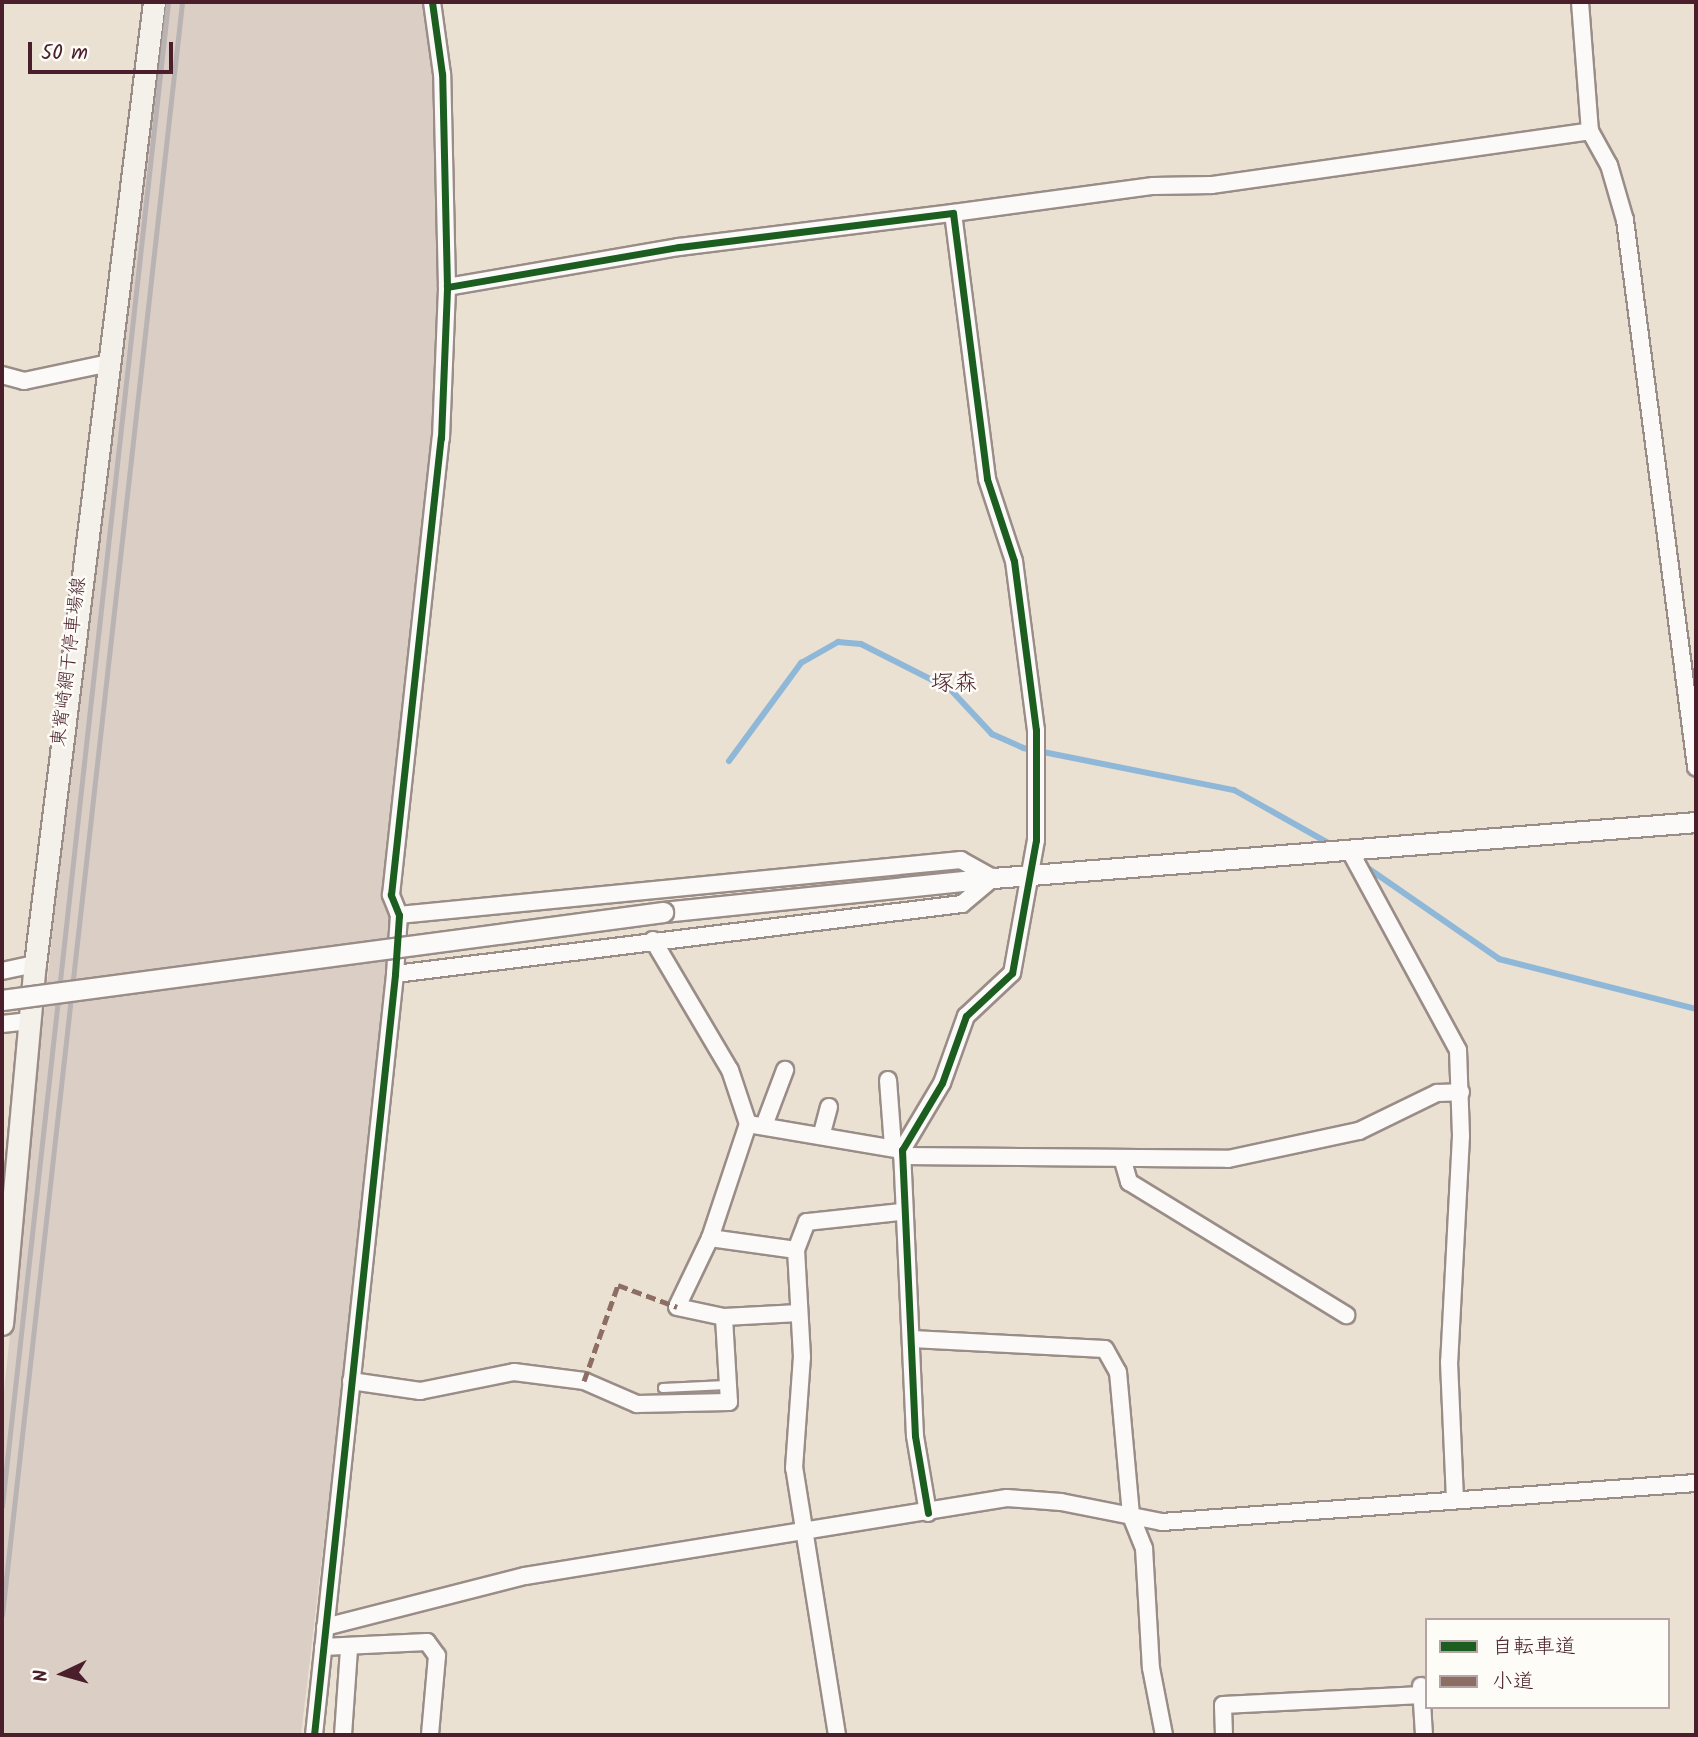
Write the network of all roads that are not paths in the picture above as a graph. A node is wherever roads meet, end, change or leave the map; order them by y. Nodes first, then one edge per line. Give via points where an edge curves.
1 (153, 2) edge
2 (432, 2) edge
3 (1580, 2) edge
4 (1590, 131) junction
5 (953, 213) junction
6 (447, 287) junction
7 (105, 365) junction
8 (2, 375) edge
9 (1696, 767) edge
10 (1696, 822) edge
11 (1352, 853) junction
12 (993, 878) junction
13 (1032, 878) junction
14 (399, 915) junction
15 (653, 940) junction
16 (35, 964) junction
17 (2, 971) edge
18 (396, 974) junction
19 (2, 1000) edge
20 (30, 1021) junction
21 (2, 1024) edge
22 (785, 1070) dead end
23 (888, 1080) dead end
24 (1461, 1092) junction
25 (829, 1107) dead end
26 (765, 1123) junction
27 (748, 1124) junction
28 (822, 1133) junction
29 (899, 1151) junction
30 (1123, 1161) junction
31 (900, 1212) junction
32 (710, 1238) junction
33 (796, 1250) junction
34 (799, 1313) junction
35 (1346, 1315) dead end
36 (724, 1317) junction
37 (2, 1324) edge
38 (912, 1339) junction
39 (351, 1381) junction
40 (726, 1385) junction
41 (663, 1388) dead end
42 (1696, 1483) edge
43 (1455, 1500) junction
44 (929, 1513) junction
45 (1131, 1516) junction
46 (804, 1531) junction
47 (325, 1628) junction
48 (323, 1647) junction
49 (349, 1649) junction
50 (314, 1735) edge
51 (343, 1735) edge
52 (430, 1735) edge
53 (837, 1735) edge
54 (1164, 1735) edge
55 (1224, 1735) edge
56 (1424, 1735) edge

1 - 7 main road, 東觜崎網干停車場線
2 - 6 street via 442,74
3 - 4 street
4 - 5 street via 1212,185 1153,186
4 - 9 street via 1609,166 1625,220
5 - 6 street via 679,247
5 - 13 street via 987,479 1014,561 1036,730
6 - 14 street via 441,438 391,895
7 - 8 street via 24,382
7 - 16 main road, 東觜崎網干停車場線
10 - 11 street
11 - 13 street
11 - 24 street via 1458,1050
12 - 13 street
12 - 14 street via 961,860
12 - 15 street via 962,904
12 - 19 street, bridge via 663,912
13 - 29 street via 1012,972 966,1016 942,1083
14 - 18 street
15 - 18 street
15 - 27 street via 730,1070
16 - 17 street
16 - 20 main road, 東觜崎網干停車場線
18 - 39 street
20 - 21 street
20 - 37 main road, 東觜崎網干停車場線
22 - 26 street
23 - 29 street
24 - 30 street via 1437,1093 1359,1131 1291,1148 1228,1159
24 - 43 street via 1448,1362
25 - 28 street
26 - 27 street
26 - 28 street
27 - 32 street
28 - 29 street
29 - 30 street
29 - 31 street
30 - 35 street via 1129,1182
31 - 33 street via 807,1222
31 - 38 street
32 - 33 street
32 - 36 street via 677,1307
33 - 34 street
34 - 36 street
34 - 46 street via 794,1468
36 - 40 street
38 - 44 street via 915,1436
38 - 45 street via 1105,1349 1118,1372
39 - 40 street via 420,1391 514,1372 584,1381 637,1404 670,1405 729,1402
39 - 47 street
40 - 41 lane
42 - 43 street
43 - 45 street via 1162,1522
44 - 45 street via 1007,1499
44 - 46 street
45 - 54 street via 1144,1548 1151,1668
46 - 47 street via 525,1576
46 - 53 street
47 - 48 street
48 - 49 street
48 - 50 street
49 - 51 street
49 - 52 street via 370,1640 427,1642 437,1656
55 - 56 street via 1223,1705 1421,1690

